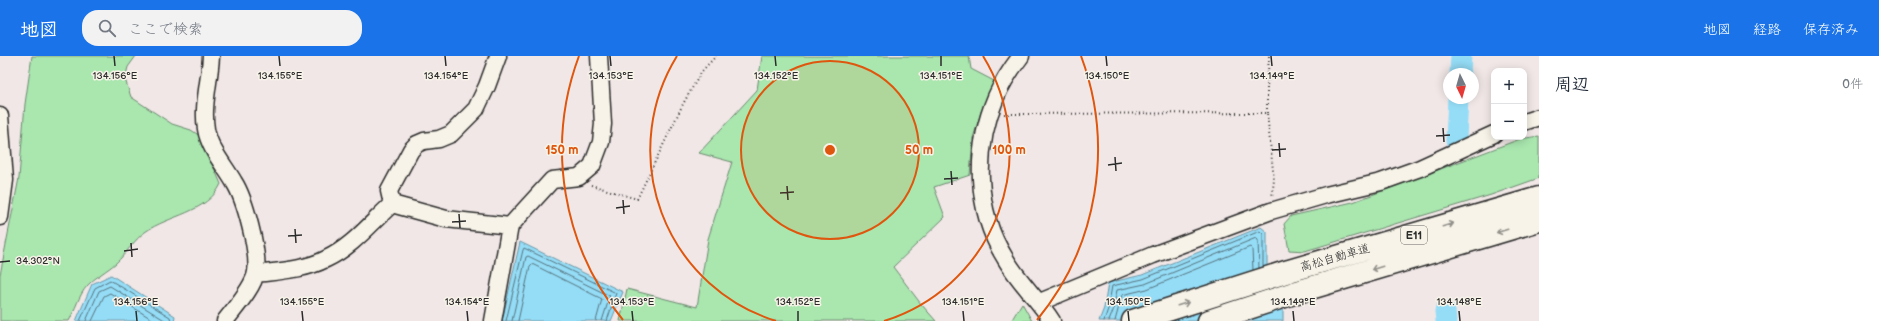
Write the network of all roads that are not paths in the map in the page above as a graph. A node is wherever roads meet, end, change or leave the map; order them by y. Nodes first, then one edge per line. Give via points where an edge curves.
1 (211, 56) edge
2 (498, 56) edge
3 (599, 56) edge
4 (1021, 56) edge
5 (0, 116) edge
6 (1539, 117) edge
7 (1527, 121) edge
8 (1491, 135) edge
9 (1539, 197) edge
10 (392, 204) junction
11 (0, 217) edge
12 (1539, 220) edge
13 (510, 226) junction
14 (256, 274) junction
15 (1040, 302) junction
16 (226, 321) edge
17 (493, 321) edge
18 (1052, 321) edge
19 (1133, 321) edge
20 (1209, 321) edge

1 - 14 street via 205,114 206,129 210,142 236,184 243,202 254,246
2 - 10 street via 476,109 451,134 424,141 411,150 389,192
3 - 13 street via 603,124 601,142 592,166 579,177 552,180
4 - 15 street via 1002,85 991,111 981,152 981,179 987,215 994,236 1005,258
5 - 11 street via 5,180
6 - 7 street
8 - 15 street via 1420,168 1381,182 1271,210
19 -> 9 highway, 高松自動車道 / E11 via 1289,271
10 - 13 street via 446,219
10 - 14 street via 345,248 325,260 296,268
12 -> 20 highway, 高松自動車道 / E11
13 - 17 street
14 - 16 street
15 - 18 street

